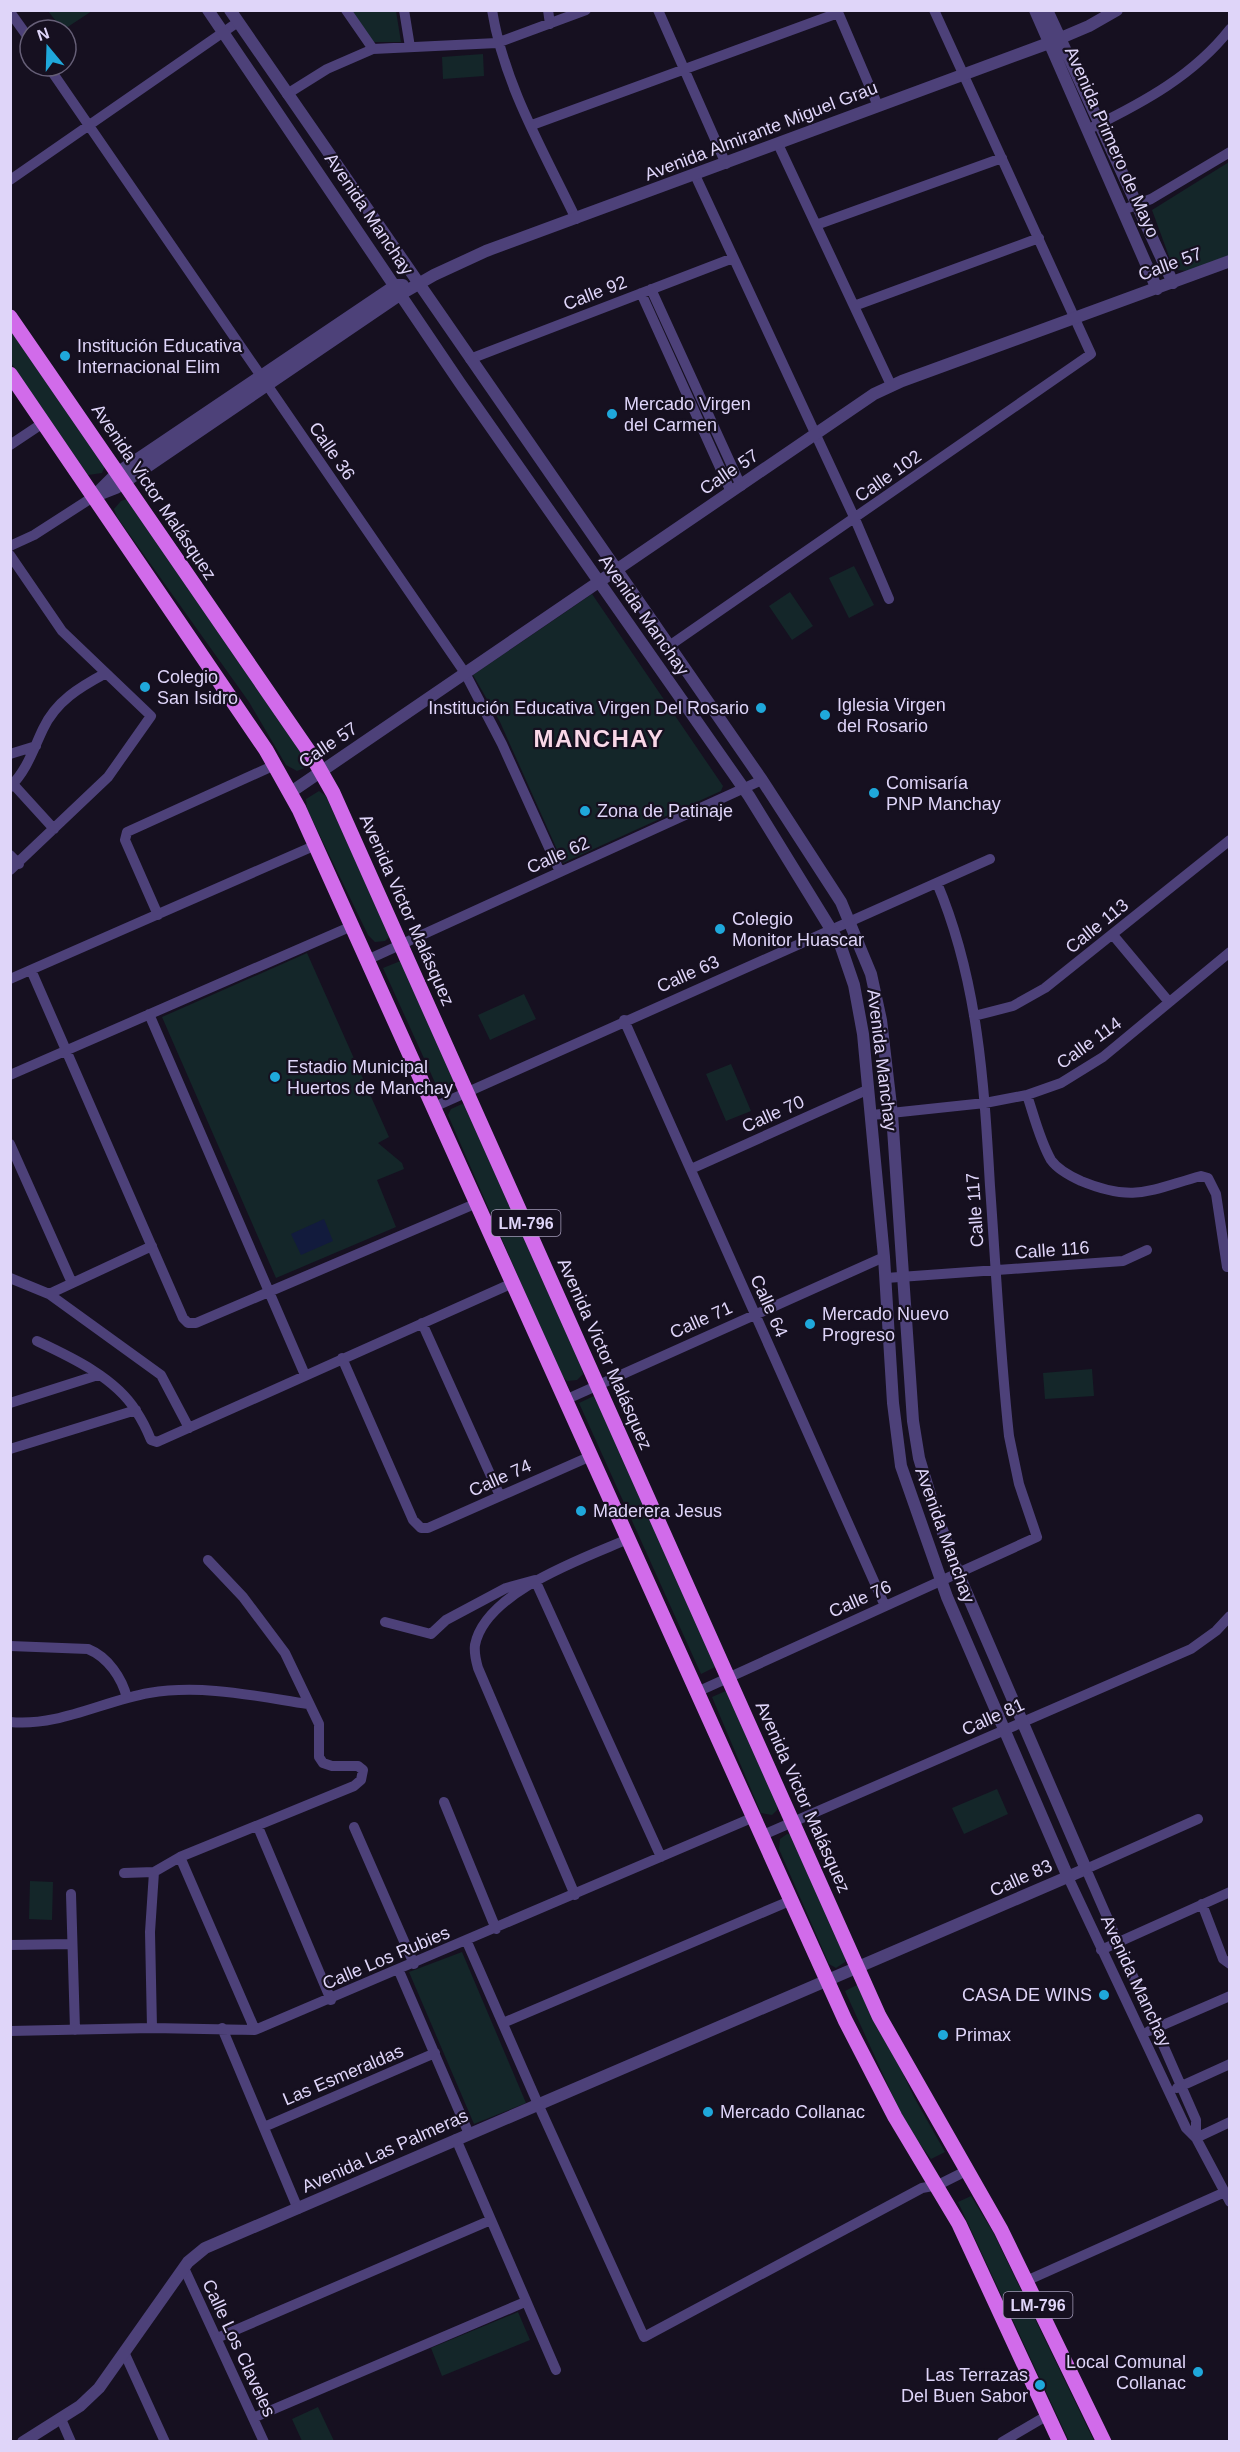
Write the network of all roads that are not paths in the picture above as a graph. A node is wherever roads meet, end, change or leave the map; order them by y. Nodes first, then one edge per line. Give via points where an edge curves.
1 (208, 10) edge
2 (230, 10) edge
3 (346, 10) edge
4 (404, 10) edge
5 (492, 10) edge
6 (548, 10) edge
7 (586, 10) edge
8 (658, 10) edge
9 (934, 10) edge
10 (1035, 10) edge
11 (1047, 10) edge
12 (1117, 10) edge
13 (838, 12) edge
14 (238, 22) junction
15 (550, 24) junction
16 (1230, 29) edge
17 (223, 32) junction
18 (1055, 40) junction
19 (497, 43) junction
20 (410, 47) junction
21 (373, 49) junction
22 (684, 70) junction
23 (963, 74) junction
24 (56, 78) edge
25 (287, 94) junction
26 (878, 106) junction
27 (1101, 123) junction
28 (532, 125) junction
29 (88, 126) junction
30 (1087, 130) junction
31 (778, 144) junction
32 (1230, 152) edge
33 (1002, 158) junction
34 (726, 164) junction
35 (695, 175) junction
36 (10, 180) edge
37 (1138, 205) junction
38 (1123, 210) junction
39 (576, 219) junction
40 (816, 225) junction
41 (1039, 238) junction
42 (733, 258) junction
43 (1230, 261) edge
44 (1173, 283) junction
45 (417, 284) junction
46 (1157, 289) junction
47 (399, 290) junction
48 (646, 291) junction
49 (854, 306) junction
50 (10, 317) edge
51 (1076, 317) junction
52 (470, 359) junction
53 (10, 375) edge
54 (264, 381) junction
55 (891, 385) junction
56 (43, 423) junction
57 (814, 435) junction
58 (10, 445) edge
59 (120, 478) junction
60 (736, 489) junction
61 (93, 497) junction
62 (855, 519) junction
63 (10, 546) edge
64 (10, 555) edge
65 (616, 570) junction
66 (599, 581) junction
67 (889, 599) dead end
68 (669, 646) junction
69 (106, 673) junction
70 (465, 673) junction
71 (36, 746) junction
72 (10, 754) edge
73 (275, 765) junction
74 (322, 772) junction
75 (762, 780) junction
76 (12, 785) edge
77 (744, 789) junction
78 (291, 792) junction
79 (54, 829) junction
80 (1230, 840) edge
81 (316, 845) junction
82 (10, 855) edge
83 (990, 860) dead end
84 (15, 867) edge
85 (560, 872) junction
86 (937, 883) junction
87 (158, 915) junction
88 (851, 922) junction
89 (352, 926) junction
90 (832, 928) junction
91 (1113, 935) junction
92 (402, 944) junction
93 (1230, 952) edge
94 (367, 960) junction
95 (31, 970) junction
96 (10, 979) edge
97 (1169, 1002) junction
98 (149, 1014) junction
99 (974, 1016) junction
100 (624, 1020) junction
101 (66, 1050) junction
102 (10, 1075) edge
103 (869, 1089) junction
104 (467, 1091) junction
105 (1027, 1095) junction
106 (985, 1103) junction
107 (434, 1107) junction
108 (892, 1114) junction
109 (872, 1115) junction
110 (10, 1144) edge
111 (691, 1169) junction
112 (477, 1203) junction
113 (1224, 1213) edge
114 (152, 1246) junction
115 (1148, 1250) dead end
116 (884, 1257) junction
117 (1227, 1267) dead end
118 (996, 1271) junction
119 (10, 1278) edge
120 (886, 1278) junction
121 (905, 1278) junction
122 (72, 1283) junction
123 (513, 1283) junction
124 (270, 1292) junction
125 (49, 1294) junction
126 (755, 1314) junction
127 (422, 1323) junction
128 (37, 1341) dead end
129 (342, 1358) junction
130 (98, 1375) junction
131 (305, 1375) junction
132 (598, 1385) junction
133 (565, 1400) junction
134 (10, 1403) edge
135 (136, 1410) junction
136 (189, 1428) junction
137 (10, 1449) edge
138 (591, 1456) junction
139 (500, 1496) junction
140 (1037, 1537) joint
141 (628, 1539) junction
142 (208, 1560) dead end
143 (958, 1573) junction
144 (535, 1580) junction
145 (941, 1581) junction
146 (885, 1606) junction
147 (1229, 1617) edge
148 (385, 1622) dead end
149 (10, 1647) edge
150 (728, 1676) junction
151 (697, 1692) junction
152 (127, 1698) junction
153 (308, 1704) junction
154 (10, 1722) edge
155 (1022, 1723) junction
156 (1004, 1731) junction
157 (444, 1802) dead end
158 (754, 1817) junction
159 (1198, 1820) dead end
160 (793, 1822) junction
161 (258, 1827) junction
162 (354, 1827) dead end
163 (763, 1835) junction
164 (180, 1857) junction
165 (661, 1857) junction
166 (1086, 1869) junction
167 (154, 1872) junction
168 (124, 1873) dead end
169 (1068, 1877) junction
170 (1230, 1892) edge
171 (70, 1894) dead end
172 (575, 1894) junction
173 (792, 1900) junction
174 (1202, 1904) junction
175 (496, 1929) junction
176 (467, 1942) junction
177 (1116, 1943) junction
178 (71, 1944) junction
179 (10, 1945) edge
180 (1101, 1950) junction
181 (414, 1964) junction
182 (1230, 1964) edge
183 (857, 1967) junction
184 (399, 1971) junction
185 (827, 1978) junction
186 (1230, 1995) edge
187 (331, 2000) junction
188 (502, 2024) junction
189 (152, 2028) junction
190 (222, 2028) junction
191 (1154, 2029) junction
192 (75, 2030) junction
193 (255, 2030) junction
194 (10, 2031) edge
195 (1141, 2035) junction
196 (435, 2053) junction
197 (1230, 2064) edge
198 (1181, 2086) junction
199 (1168, 2092) junction
200 (537, 2104) junction
201 (1230, 2122) edge
202 (264, 2127) junction
203 (469, 2134) junction
204 (1196, 2138) junction
205 (456, 2139) junction
206 (966, 2171) junction
207 (938, 2185) junction
208 (1227, 2197) edge
209 (298, 2209) junction
210 (491, 2220) junction
211 (183, 2268) junction
212 (1026, 2281) junction
213 (525, 2302) junction
214 (217, 2338) junction
215 (124, 2352) junction
216 (556, 2370) dead end
217 (1048, 2415) junction
218 (253, 2418) junction
219 (61, 2419) junction
220 (23, 2442) edge
221 (71, 2442) edge
222 (165, 2442) edge
223 (264, 2442) edge
224 (1002, 2442) edge
225 (1060, 2442) edge
226 (1104, 2442) edge

1 - 17 street, Avenida Manchay
2 - 14 street, Avenida Manchay
3 - 21 street
4 - 20 street
5 - 19 street
6 - 15 street
7 - 15 street
8 - 22 street
9 - 23 street
10 - 18 street, Avenida Primero de Mayo
11 - 18 street, Avenida Primero de Mayo
12 - 18 street, Avenida Almirante Miguel Grau
13 - 22 street
13 - 26 street
14 - 17 street
14 - 25 street, Avenida Manchay
15 - 19 street
16 - 27 street via 1213,49 1174,81
17 - 29 street
17 - 47 street, Avenida Manchay
18 - 23 street, Avenida Almirante Miguel Grau
18 - 27 street, Avenida Primero de Mayo
18 - 30 street, Avenida Primero de Mayo
19 - 20 street
19 - 28 street
20 - 21 street
21 - 25 street via 327,69
22 - 28 street
22 - 34 street
23 - 26 street, Avenida Almirante Miguel Grau
23 - 33 street
24 - 29 street, Calle 36
25 - 45 street, Avenida Manchay
26 - 31 street, Avenida Almirante Miguel Grau
27 - 30 street
27 - 37 street, Avenida Primero de Mayo
28 - 39 street
29 - 36 street
29 - 54 street, Calle 36
30 - 38 street, Avenida Primero de Mayo
31 - 34 street, Avenida Almirante Miguel Grau
31 - 40 street
32 - 37 street
33 - 40 street
33 - 41 street
34 - 35 street, Avenida Almirante Miguel Grau
35 - 39 street, Avenida Almirante Miguel Grau
35 - 42 street
37 - 38 street
37 - 44 street, Avenida Primero de Mayo
38 - 46 street, Avenida Primero de Mayo
39 - 45 street, Avenida Almirante Miguel Grau via 486,251
40 - 49 street
41 - 49 street
41 - 51 street
42 - 48 street, Calle 92
42 - 57 street
43 - 44 street, Calle 57
44 - 46 street, Calle 57
45 - 47 street, Avenida Almirante Miguel Grau
45 - 52 street, Avenida Manchay
46 - 51 street, Calle 57
47 - 54 street, Avenida Almirante Miguel Grau
47 - 66 street, Avenida Manchay
48 - 52 street, Calle 92
48 - 60 street
49 - 55 street
50 - 59 main road, Avenida Victor Malásquez / LM-796
51 - 55 street, Calle 57
51 - 62 street, Calle 102 via 1090,350 1089,357
52 - 65 street, Avenida Manchay
53 - 56 main road, LM-796
54 - 59 street, Avenida Almirante Miguel Grau
54 - 70 street, Calle 36
55 - 57 street, Calle 57
56 - 58 street
56 - 61 main road, LM-796
57 - 60 street, Calle 57
57 - 62 street
59 - 61 street, Avenida Almirante Miguel Grau
59 - 74 main road, Avenida Victor Malásquez / LM-796
60 - 65 street, Calle 57
61 - 63 street
61 - 73 main road, LM-796
62 - 67 street
62 - 68 street, Calle 102
64 - 69 street via 62,631
65 - 66 street, Calle 57
65 - 68 street, Avenida Manchay
66 - 70 street, Calle 57
66 - 77 street, Avenida Manchay
68 - 75 street, Avenida Manchay
69 - 71 street via 59,705
69 - 79 street via 151,719 108,777
70 - 74 street, Calle 57
70 - 85 street, Calle 36
71 - 72 street
71 - 76 street
73 - 78 main road, LM-796
73 - 87 street via 126,832 125,840
74 - 78 street, Calle 57
74 - 92 main road, Avenida Victor Malásquez / LM-796
75 - 77 street, Calle 62
75 - 88 street, Avenida Manchay
76 - 79 street
77 - 85 street, Calle 62
77 - 90 street, Avenida Manchay
78 - 81 main road, LM-796
79 - 84 street
80 - 91 street, Calle 113
81 - 87 street
81 - 89 main road, LM-796
82 - 84 street
83 - 86 street, Calle 63
85 - 92 street, Calle 62
86 - 88 street, Calle 63
86 - 99 street, Calle 117 via 960,941
87 - 95 street
88 - 90 street, Calle 63
88 - 108 street, Avenida Manchay via 879,1007
89 - 94 main road, LM-796
89 - 98 street
90 - 100 street, Calle 63
90 - 103 street, Avenida Manchay via 854,985
91 - 97 street
91 - 99 street, Calle 113 via 1034,995 1001,1010
92 - 94 street, Calle 62
92 - 104 main road, Avenida Victor Malásquez / LM-796
93 - 97 street, Calle 114
94 - 107 main road, LM-796
95 - 96 street
95 - 101 street
97 - 105 street, Calle 114 via 1080,1073
98 - 101 street
98 - 124 street
99 - 106 street, Calle 117
100 - 104 street, Calle 63
100 - 111 street, Calle 64
101 - 102 street
101 - 114 street
103 - 109 street, Avenida Manchay
103 - 111 street, Calle 70
104 - 107 street, Calle 63
104 - 132 main road, Avenida Victor Malásquez / LM-796
105 - 106 street, Calle 114
105 - 113 street via 1052,1160 1071,1177 1107,1192 1130,1194 1201,1176 1212,1184
106 - 108 street, Calle 114
106 - 118 street, Calle 117
107 - 112 main road, LM-796
108 - 109 street, Calle 114
108 - 121 street, Avenida Manchay
109 - 116 street, Avenida Manchay
110 - 122 street
111 - 126 street, Calle 64
112 - 123 main road, LM-796
112 - 124 street
113 - 117 street
114 - 122 street
114 - 124 street via 188,1323
115 - 118 street, Calle 116 via 1123,1261
116 - 120 street, Avenida Manchay
116 - 126 street, Calle 71
118 - 121 street, Calle 116
118 - 140 street, Calle 117 via 1010,1444
119 - 125 street
120 - 121 street, Calle 116
120 - 145 street, Avenida Manchay via 898,1449 907,1487
121 - 143 street, Avenida Manchay via 915,1435 929,1494
122 - 125 street
123 - 127 street
123 - 133 main road, LM-796
124 - 131 street
125 - 136 street via 161,1375
126 - 132 street, Calle 71
126 - 146 street, Calle 64
127 - 129 street
127 - 139 street
128 - 130 street
129 - 131 street
129 - 139 street, Calle 74 via 413,1520 421,1528
130 - 134 street
130 - 135 street
131 - 136 street
132 - 133 street, Calle 71
132 - 150 main road, Avenida Victor Malásquez / LM-796
133 - 138 main road, LM-796
135 - 136 street via 154,1442
135 - 137 street
138 - 139 street, Calle 74
138 - 141 main road, LM-796
140 - 143 street, Calle 76
141 - 144 street
141 - 151 main road, LM-796
142 - 153 street via 274,1636
143 - 145 street, Calle 76
143 - 155 street, Avenida Manchay
144 - 148 street via 506,1588 446,1620 431,1634
144 - 165 street
144 - 172 street via 508,1599 487,1621 475,1654
145 - 146 street, Calle 76
145 - 156 street, Avenida Manchay
146 - 150 street, Calle 76
147 - 155 street, Calle 81 via 1191,1649
149 - 152 street via 96,1652 115,1671
150 - 151 street, Calle 76
150 - 160 main road, Avenida Victor Malásquez / LM-796
151 - 158 main road, LM-796
152 - 153 street via 194,1689
152 - 154 street via 56,1719
153 - 161 street via 319,1724 319,1757 323,1763 358,1766 363,1770 362,1780
155 - 156 street, Calle 81
155 - 166 street, Avenida Manchay
156 - 160 street, Calle 81
156 - 169 street, Avenida Manchay
157 - 175 street
158 - 163 main road, LM-796
158 - 165 street, Calle Los Rubies
159 - 166 street, Calle 83
160 - 163 street, Calle 81
160 - 183 main road, Avenida Victor Malásquez / LM-796
161 - 164 street
161 - 187 street
162 - 181 street
163 - 173 main road, LM-796
164 - 167 street
164 - 193 street
165 - 172 street, Calle Los Rubies
166 - 169 street, Calle 83
166 - 177 street, Avenida Manchay
167 - 168 street
167 - 189 street via 150,1932
169 - 180 street, Avenida Manchay
169 - 183 street, Calle 83
170 - 174 street
171 - 178 street
172 - 175 street, Calle Los Rubies
173 - 185 main road, LM-796
173 - 188 street
174 - 177 street
174 - 182 street via 1223,1959
175 - 176 street, Calle Los Rubies
176 - 181 street, Calle Los Rubies
176 - 188 street
177 - 180 street
177 - 191 street, Avenida Manchay
178 - 179 street
178 - 192 street
180 - 195 street, Avenida Manchay
181 - 184 street, Calle Los Rubies
183 - 185 street, Calle 83
183 - 206 main road, Avenida Victor Malásquez / LM-796 via 894,2047
184 - 187 street, Calle Los Rubies
184 - 196 street
185 - 200 street, Avenida Las Palmeras
185 - 207 main road, LM-796 via 880,2089
186 - 191 street
187 - 193 street, Calle Los Rubies
188 - 200 street
189 - 190 street, Calle Los Rubies
189 - 192 street, Calle Los Rubies
190 - 193 street, Calle Los Rubies
190 - 202 street
191 - 195 street
191 - 198 street, Avenida Manchay
192 - 194 street, Calle Los Rubies
195 - 199 street, Avenida Manchay
196 - 202 street, Las Esmeraldas
196 - 203 street
197 - 198 street
198 - 199 street
198 - 204 street, Avenida Manchay via 1196,2120
199 - 204 street, Avenida Manchay
200 - 203 street, Avenida Las Palmeras
200 - 207 street via 644,2337 922,2188
201 - 204 street
202 - 209 street
203 - 205 street, Avenida Las Palmeras
204 - 208 street, Avenida Manchay
205 - 209 street, Avenida Las Palmeras
205 - 210 street
206 - 207 street
206 - 212 main road, Avenida Victor Malásquez / LM-796
207 - 217 main road, LM-796
208 - 212 street
209 - 211 street, Avenida Las Palmeras via 205,2248
210 - 213 street
210 - 214 street
211 - 214 street, Calle Los Claveles
211 - 215 street, Avenida Las Palmeras
212 - 226 main road, Avenida Victor Malásquez / LM-796
213 - 216 street
213 - 218 street
214 - 218 street, Calle Los Claveles
215 - 219 street, Avenida Las Palmeras via 99,2388
215 - 222 street
217 - 224 street
217 - 225 main road, LM-796
218 - 223 street, Calle Los Claveles
219 - 220 street, Avenida Las Palmeras
219 - 221 street

